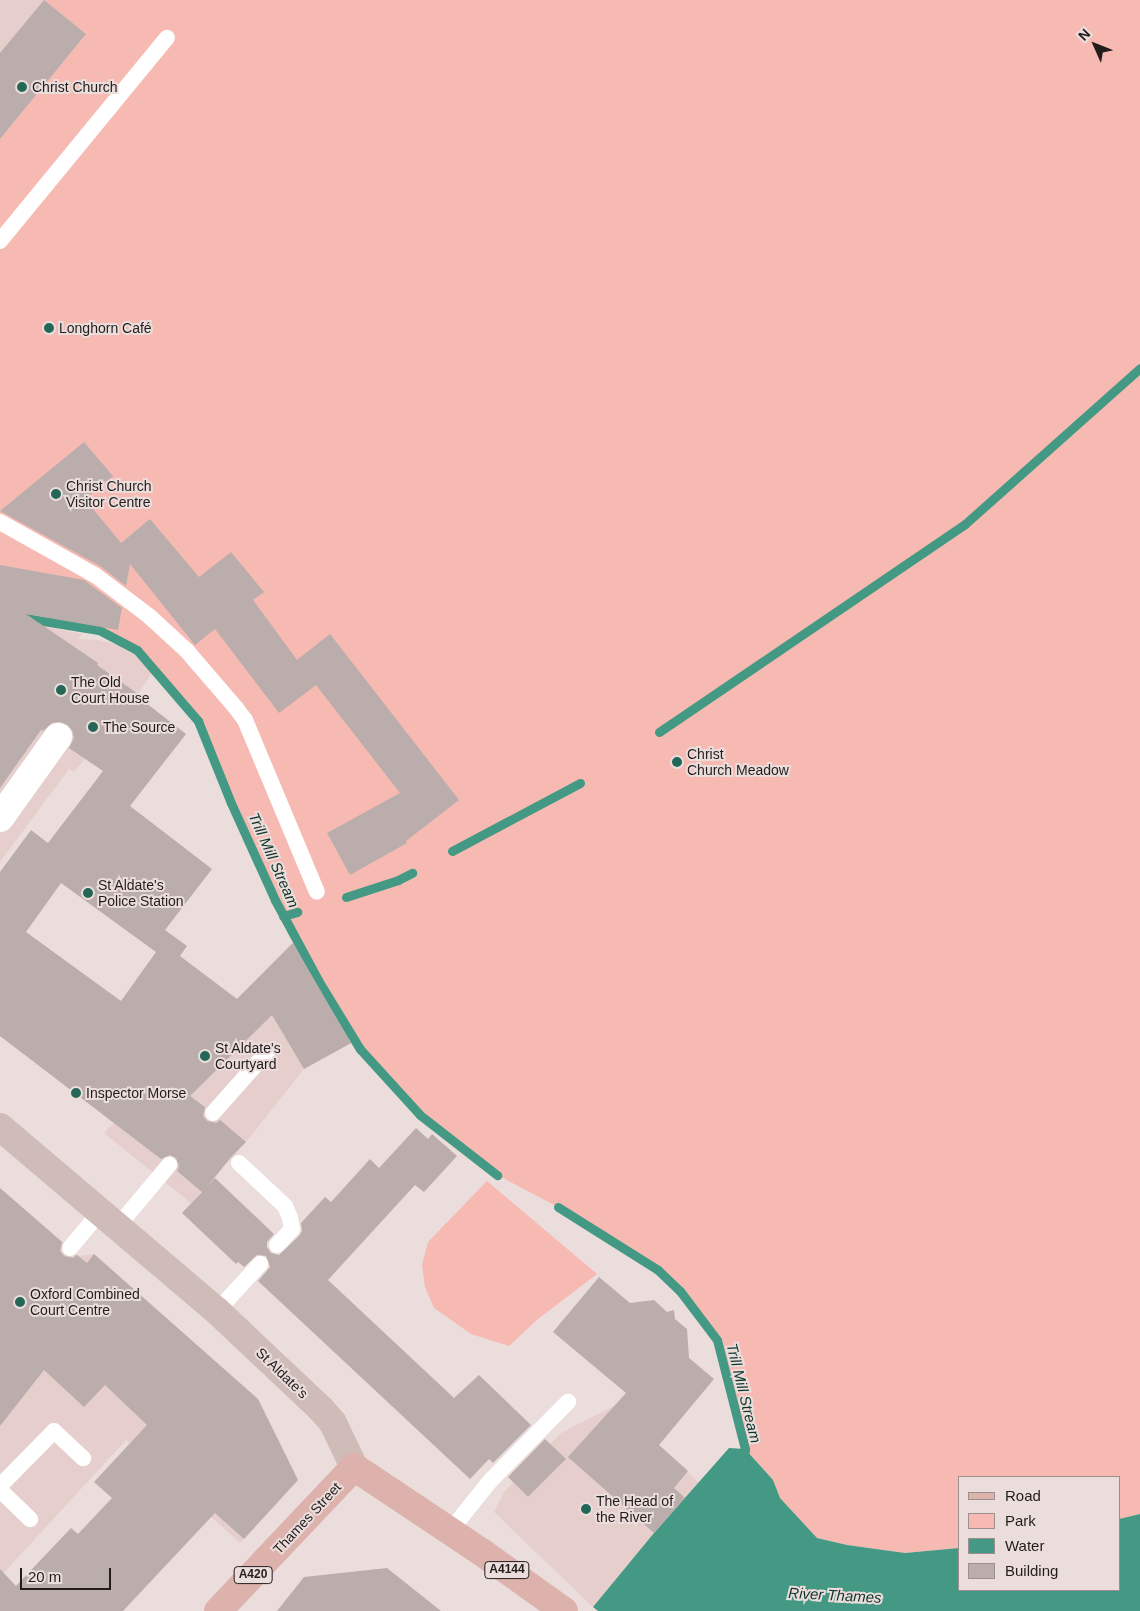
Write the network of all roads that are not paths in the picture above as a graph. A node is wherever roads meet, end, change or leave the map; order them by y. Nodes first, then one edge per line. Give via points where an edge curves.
1 (167, 38) dead end
2 (0, 241) edge
3 (0, 522) edge
4 (58, 737) dead end
5 (0, 818) edge
6 (317, 892) dead end
7 (268, 1051) dead end
8 (213, 1114) dead end
9 (0, 1127) edge
10 (239, 1163) dead end
11 (169, 1165) dead end
12 (109, 1218) junction
13 (277, 1244) dead end
14 (70, 1248) dead end
15 (260, 1264) dead end
16 (217, 1311) junction
17 (568, 1402) dead end
18 (84, 1458) dead end
19 (354, 1468) junction
20 (0, 1488) edge
21 (30, 1519) dead end
22 (450, 1531) junction
23 (218, 1611) edge
24 (564, 1611) edge

1 - 2 lane
3 - 6 lane via 95,576 149,616 187,651 236,708 245,720
4 - 5 street
7 - 8 lane
9 - 12 street, St Aldate's
10 - 13 lane via 285,1206 292,1229
11 - 12 lane
12 - 14 lane
12 - 16 street, St Aldate's
15 - 16 lane
16 - 19 street, St Aldate's via 333,1423
17 - 22 lane via 491,1480
18 - 20 lane via 54,1431
19 - 22 main road, A4144
19 - 23 main road, Thames Street / A420
20 - 21 lane
22 - 24 main road, A4144

